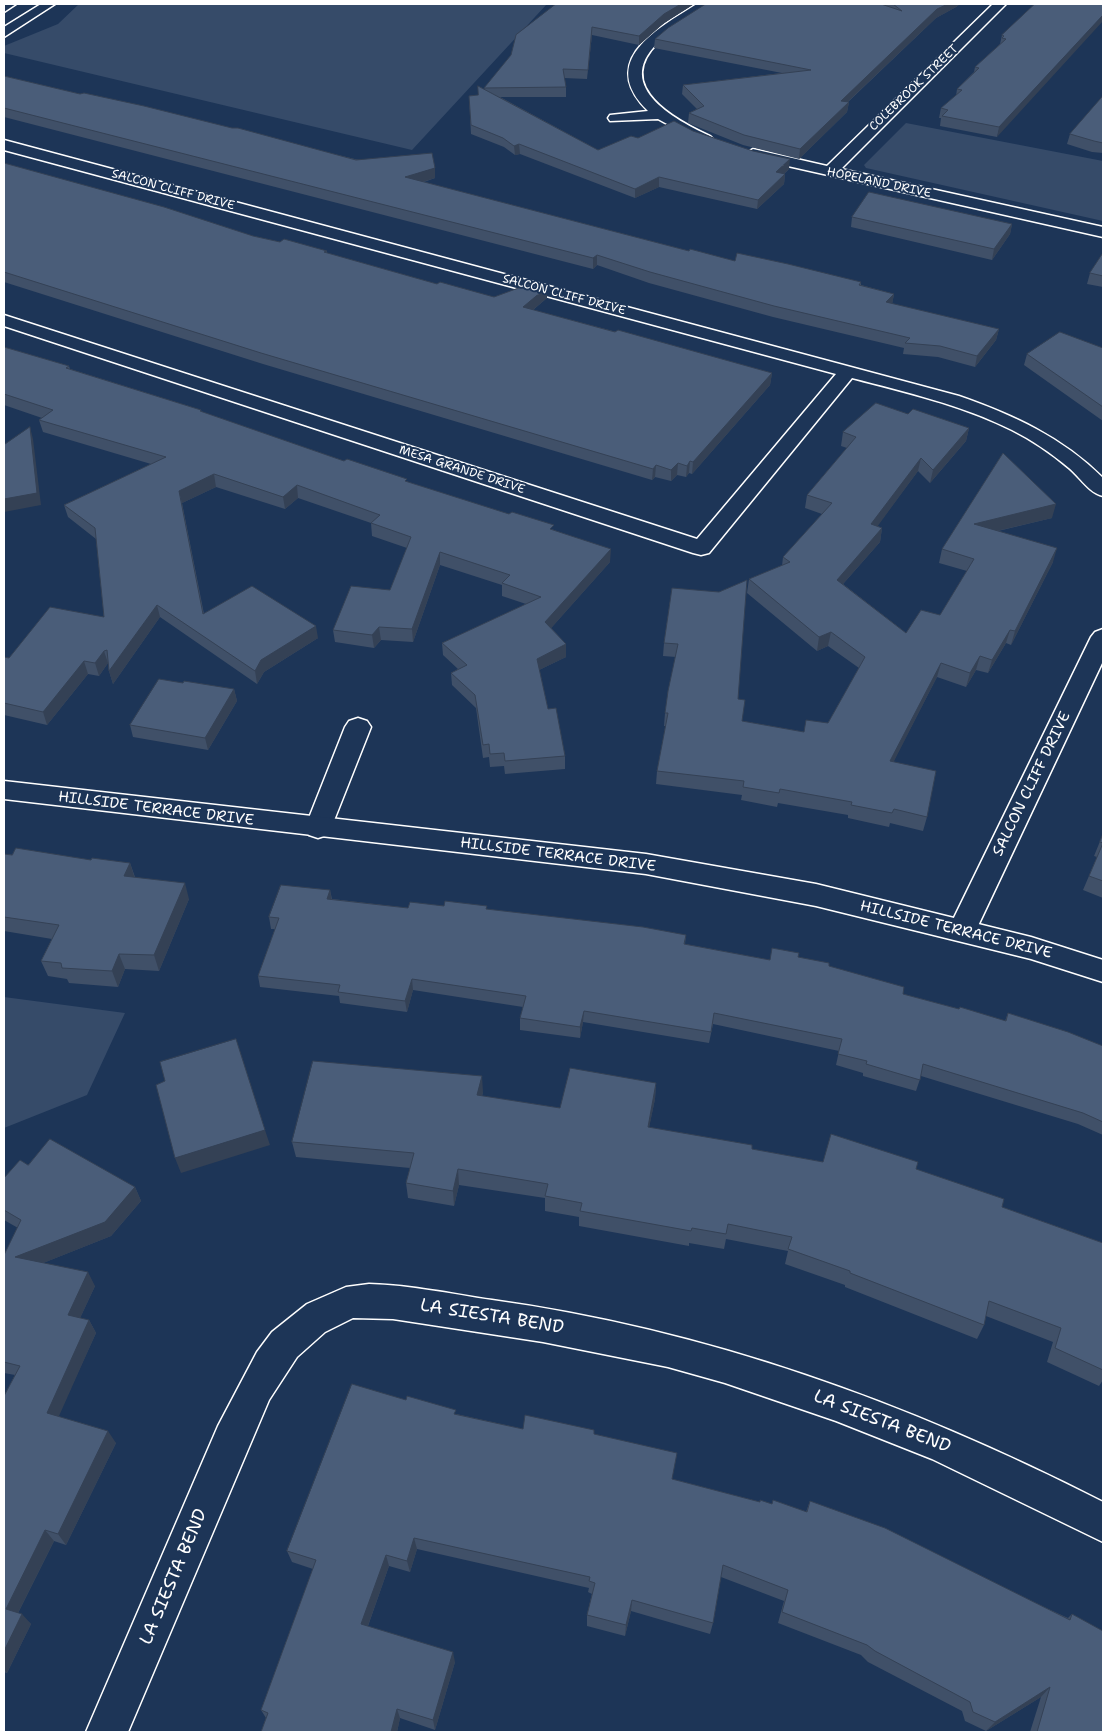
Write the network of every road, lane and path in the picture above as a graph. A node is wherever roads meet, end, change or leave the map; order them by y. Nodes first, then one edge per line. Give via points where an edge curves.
1 (10, 4) edge
2 (50, 4) edge
3 (704, 4) edge
4 (1000, 4) edge
5 (4, 8) edge
6 (4, 32) edge
7 (661, 114) junction
8 (615, 118) dead end
9 (718, 144) edge
10 (4, 145) edge
11 (736, 150) edge
12 (829, 172) junction
13 (1103, 232) edge
14 (4, 320) edge
15 (848, 371) junction
16 (1103, 490) edge
17 (1103, 637) edge
18 (358, 727) dead end
19 (4, 790) edge
20 (318, 828) junction
21 (962, 930) junction
22 (1103, 971) edge
23 (1103, 1523) edge
24 (107, 1732) edge

1 - 5 street
2 - 6 street
3 - 7 street via 660,35 638,59 636,84 646,100
4 - 12 street, COLEBROOK STREET
7 - 8 street
7 - 9 street via 678,126
10 - 15 street, SALCON CLIFF DRIVE
11 - 12 street, HOPELAND DRIVE
12 - 13 street, HOPELAND DRIVE
14 - 15 street, MESA GRANDE DRIVE via 701,548
15 - 16 street, SALCON CLIFF DRIVE via 980,409 1022,427 1055,446
17 - 21 street, SALCON CLIFF DRIVE
18 - 20 street
19 - 20 street, HILLSIDE TERRACE DRIVE
20 - 21 street, HILLSIDE TERRACE DRIVE via 646,864 816,895
21 - 22 street, HILLSIDE TERRACE DRIVE
23 - 24 street, LA SIESTA BEND via 1030,1484 935,1441 847,1407 668,1350 484,1315 355,1301 333,1308 299,1330 280,1350 266,1372 233,1440

